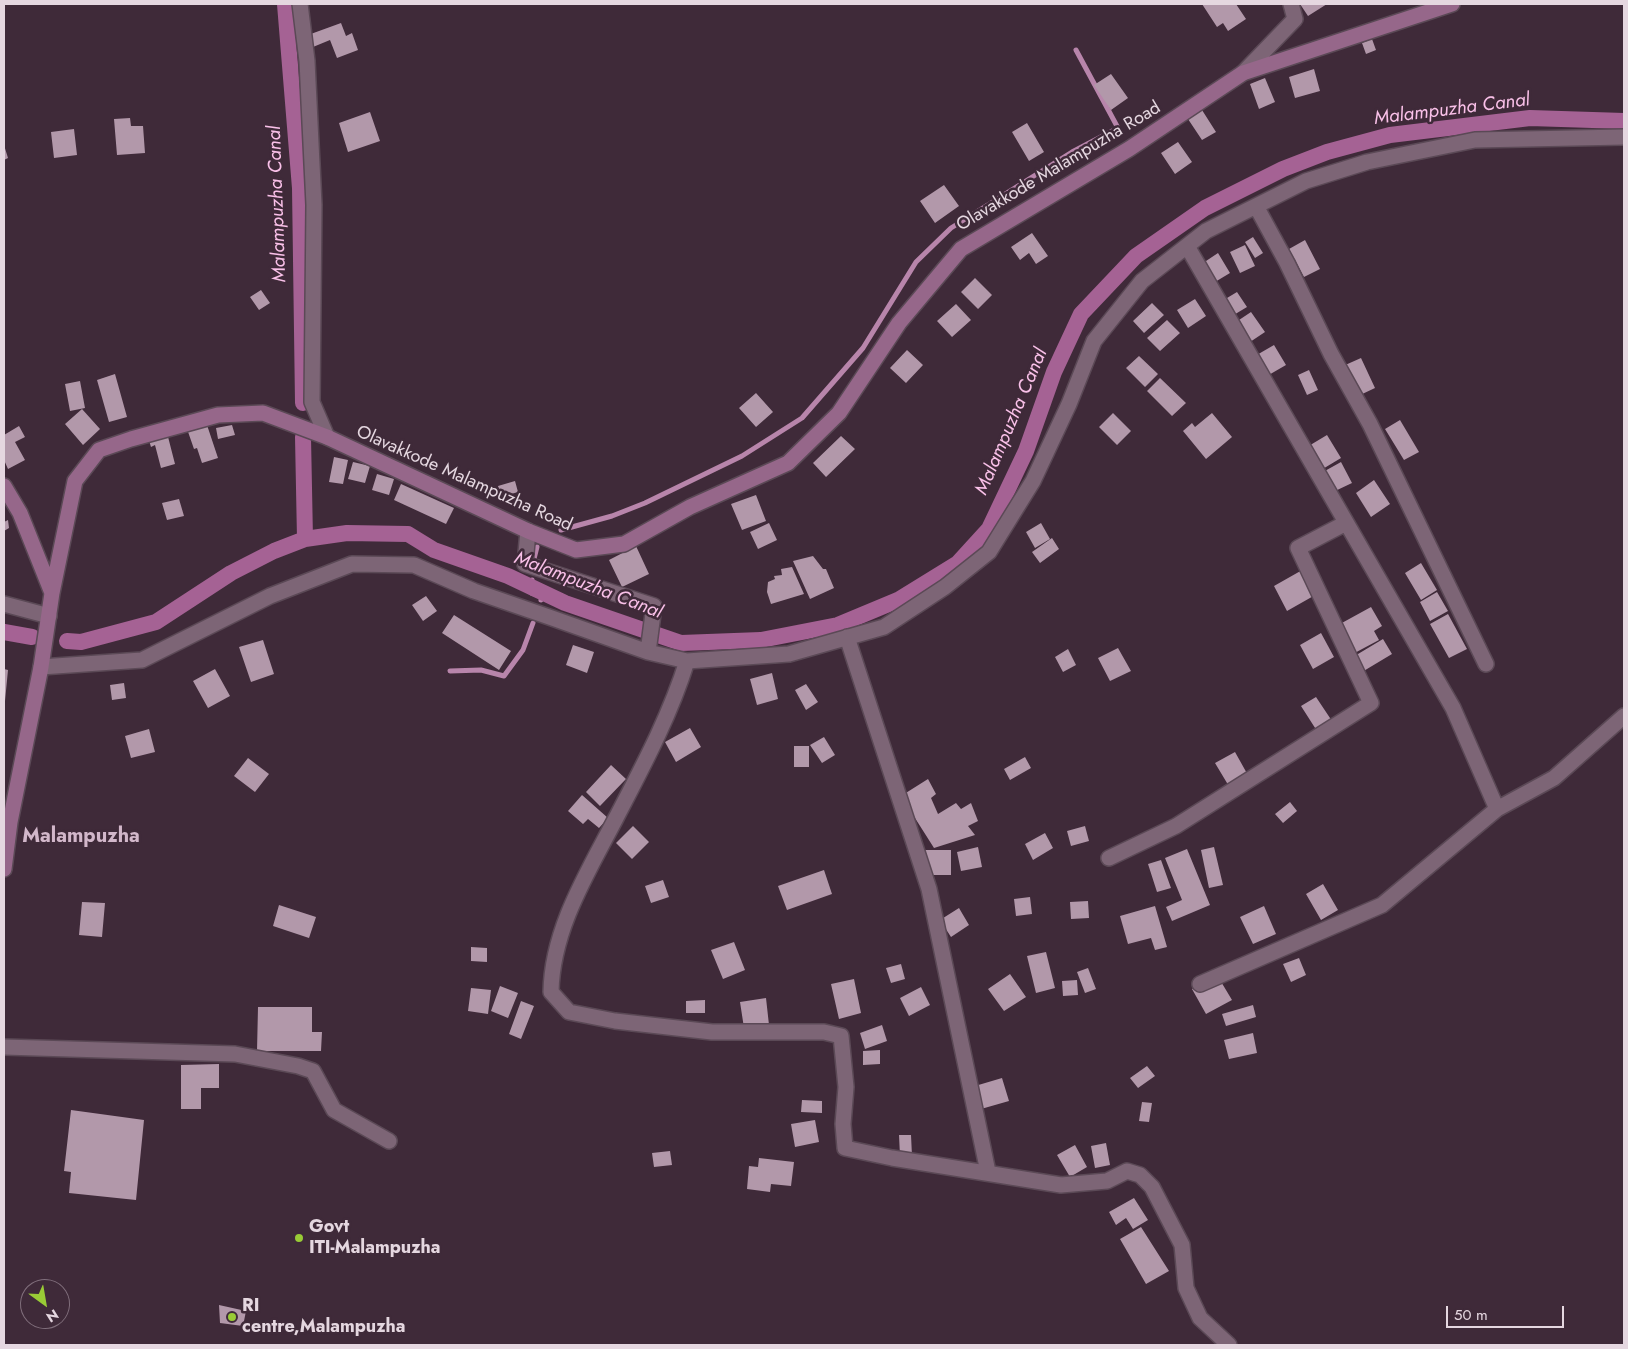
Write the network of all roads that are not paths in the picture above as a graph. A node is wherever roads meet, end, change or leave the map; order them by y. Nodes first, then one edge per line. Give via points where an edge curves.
1 (300, 4) edge
2 (1291, 4) edge
3 (1452, 4) edge
4 (1243, 72) junction
5 (1624, 137) edge
6 (1256, 206) junction
7 (1187, 246) junction
8 (327, 437) junction
9 (6, 493) edge
10 (1346, 523) junction
11 (528, 531) junction
12 (52, 593) junction
13 (4, 604) edge
14 (50, 616) junction
15 (847, 637) junction
16 (648, 652) junction
17 (687, 662) junction
18 (1486, 664) dead end
19 (41, 667) junction
20 (1624, 716) edge
21 (1497, 809) junction
22 (1108, 858) dead end
23 (4, 869) edge
24 (1200, 984) dead end
25 (4, 1046) edge
26 (389, 1142) dead end
27 (988, 1172) junction
28 (1229, 1345) edge

1 - 8 street via 307,61 314,205 312,402
2 - 4 street via 1295,19
3 - 4 main road, Olavakkode Malampuzha Road
4 - 11 main road, Olavakkode Malampuzha Road via 1129,148 961,248 899,323 839,413 788,463 690,507 624,544 576,550
5 - 6 street via 1475,140 1367,162 1306,181
6 - 7 street via 1206,231
6 - 18 street via 1370,424
7 - 10 street
7 - 15 street via 1142,280 1094,341 1033,481 990,552 884,627
8 - 11 main road, Olavakkode Malampuzha Road
8 - 12 main road, Olavakkode Malampuzha Road via 263,413 218,415 99,450 75,481
9 - 12 main road via 20,514
10 - 21 street via 1453,708
10 - 22 street via 1298,548 1371,703 1176,826
11 - 16 street via 525,564 654,606
12 - 14 main road, Olavakkode Malampuzha Road
13 - 14 street
14 - 19 main road, Olavakkode Malampuzha Road
15 - 17 street via 789,654
15 - 27 street via 929,889
16 - 17 street
16 - 19 street via 474,590 414,565 352,564 270,596 142,660
17 - 27 street via 655,740 585,876 561,933 551,971 551,992 569,1012 615,1021 712,1032 824,1032 841,1036 846,1088 845,1148
19 - 23 main road, Olavakkode Malampuzha Road via 10,822
20 - 21 street via 1554,778
21 - 24 street via 1382,905
25 - 26 street via 235,1054 298,1066 313,1071 334,1110
27 - 28 street via 1061,1185 1107,1181 1127,1171 1140,1175 1152,1187 1182,1245 1186,1288 1200,1318

